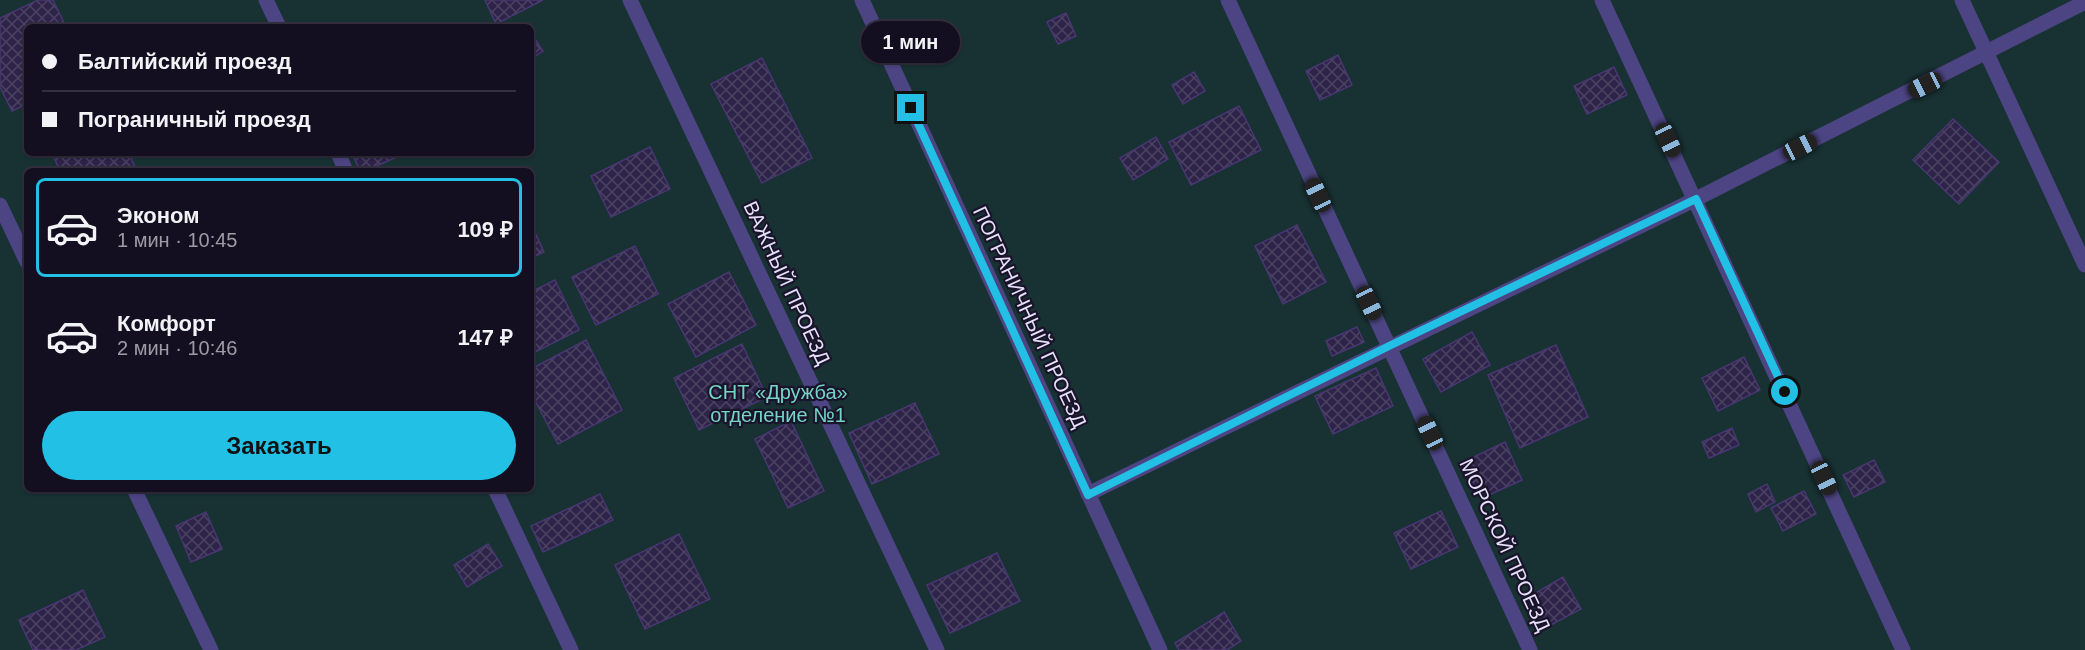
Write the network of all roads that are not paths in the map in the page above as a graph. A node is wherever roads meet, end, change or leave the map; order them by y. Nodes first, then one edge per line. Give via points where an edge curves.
1 (266, 0) edge
2 (630, 0) edge
3 (862, 0) edge
4 (1228, 0) edge
5 (1602, 0) edge
6 (1962, 0) edge
7 (2085, 2) edge
8 (278, 24) edge
9 (1988, 54) junction
10 (1696, 199) junction
11 (0, 205) edge
12 (24, 256) edge
13 (2085, 265) edge
14 (1389, 346) junction
15 (135, 492) edge
16 (496, 492) edge
17 (1088, 495) junction
18 (210, 650) edge
19 (571, 650) edge
20 (937, 650) edge
21 (1160, 650) edge
22 (1530, 650) edge
23 (1903, 650) edge

1 - 8 lane
2 - 20 lane, ВАЖНЫЙ ПРОЕЗД
3 - 17 lane, ПОГРАНИЧНЫЙ ПРОЕЗД
4 - 14 lane, МОРСКОЙ ПРОЕЗД
5 - 10 lane
6 - 9 lane
7 - 9 lane
9 - 10 lane
9 - 13 lane
10 - 14 lane
10 - 23 lane
11 - 12 lane
14 - 17 lane
14 - 22 lane, МОРСКОЙ ПРОЕЗД
15 - 18 lane
16 - 19 lane
17 - 21 lane, ПОГРАНИЧНЫЙ ПРОЕЗД

